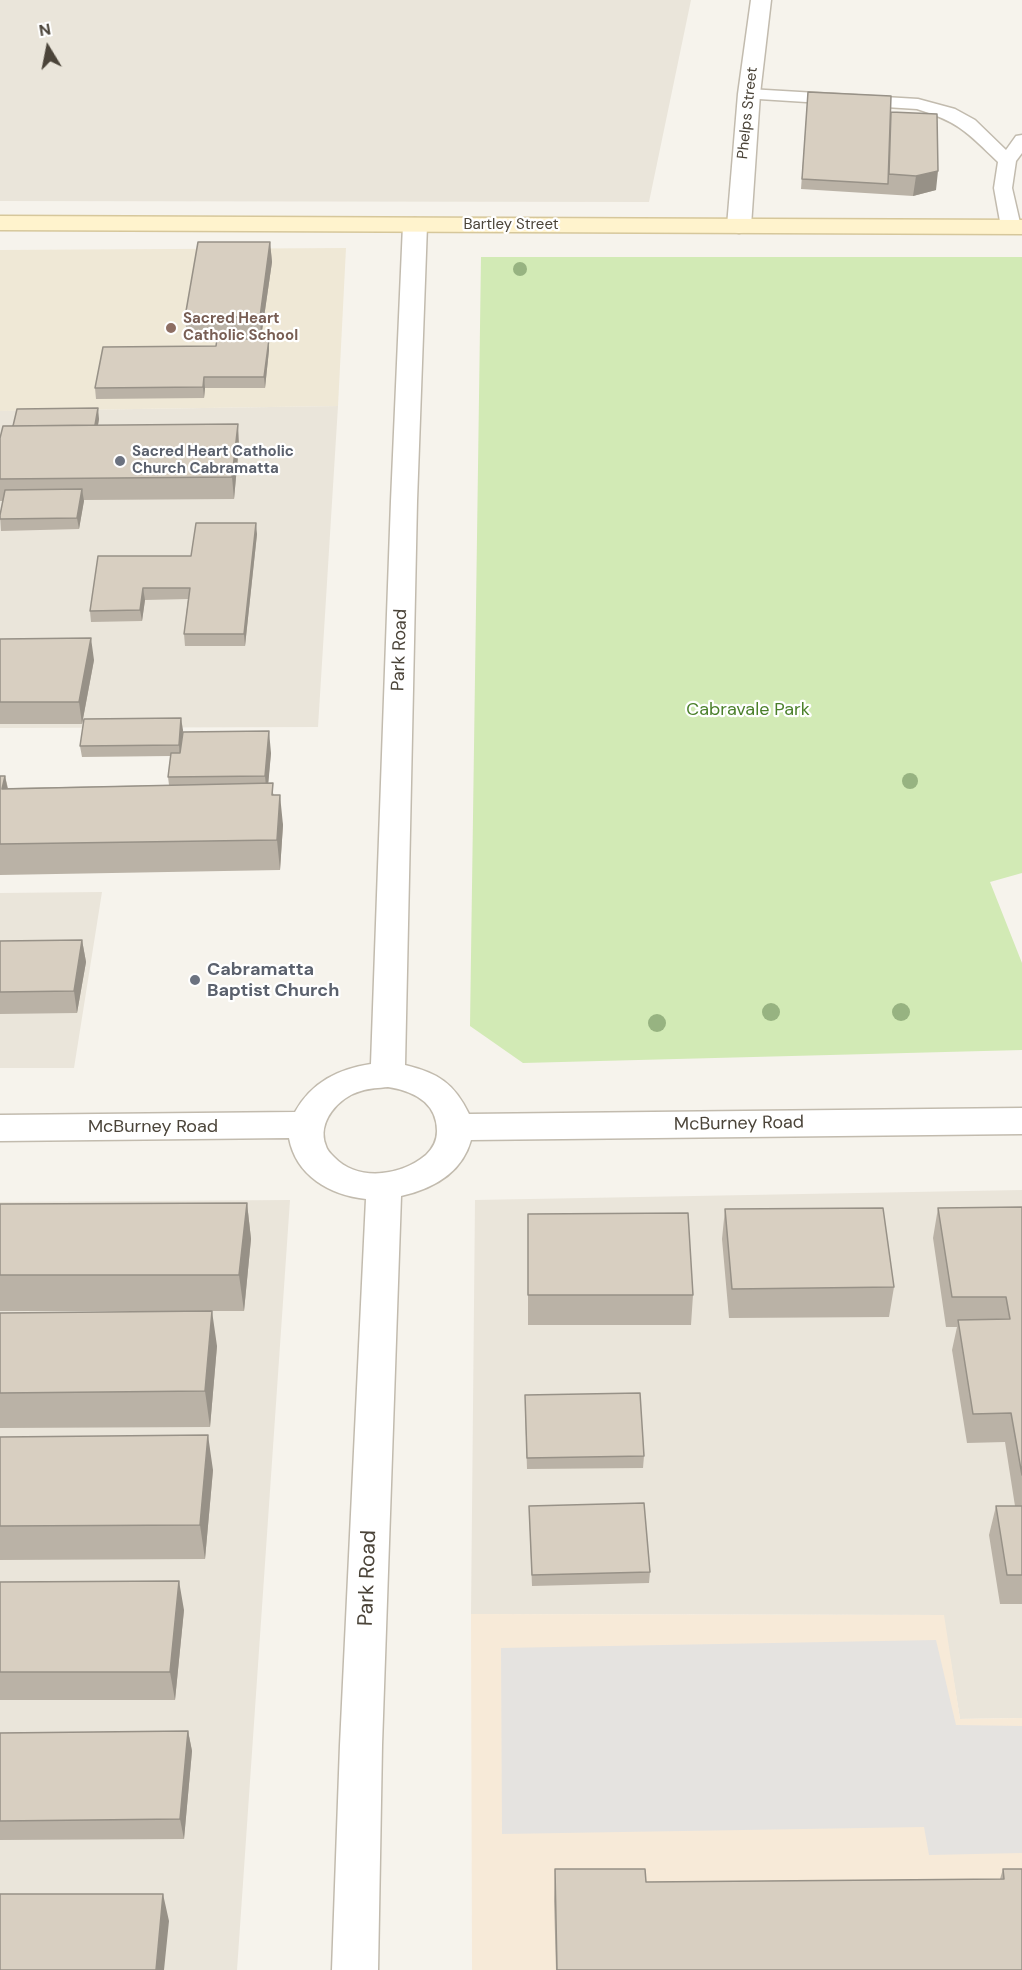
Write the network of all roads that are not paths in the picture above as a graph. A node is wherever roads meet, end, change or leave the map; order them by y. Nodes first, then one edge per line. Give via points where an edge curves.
1 (761, 0) edge
2 (749, 94) junction
3 (1022, 142) edge
4 (1007, 161) junction
5 (0, 223) edge
6 (415, 225) junction
7 (739, 226) junction
8 (1016, 227) edge
9 (388, 1075) junction
10 (1022, 1121) edge
11 (306, 1125) junction
12 (456, 1127) junction
13 (0, 1128) edge
14 (384, 1187) junction
15 (355, 1970) edge

1 - 2 street, Phelps Street
2 - 4 lane via 918,104 969,124
2 - 7 street, Phelps Street
3 - 4 lane
4 - 8 lane via 1003,188
5 - 6 main road, Bartley Street
6 - 7 main road, Bartley Street
6 - 9 street, Park Road
7 - 8 main road, Bartley Street
9 - 11 street via 344,1084 313,1109
9 - 12 street via 428,1086 453,1112
10 - 12 street, McBurney Road
11 - 13 street, McBurney Road
11 - 14 street via 306,1142 325,1170 352,1183
12 - 14 street via 453,1145 427,1174
14 - 15 street, Park Road

